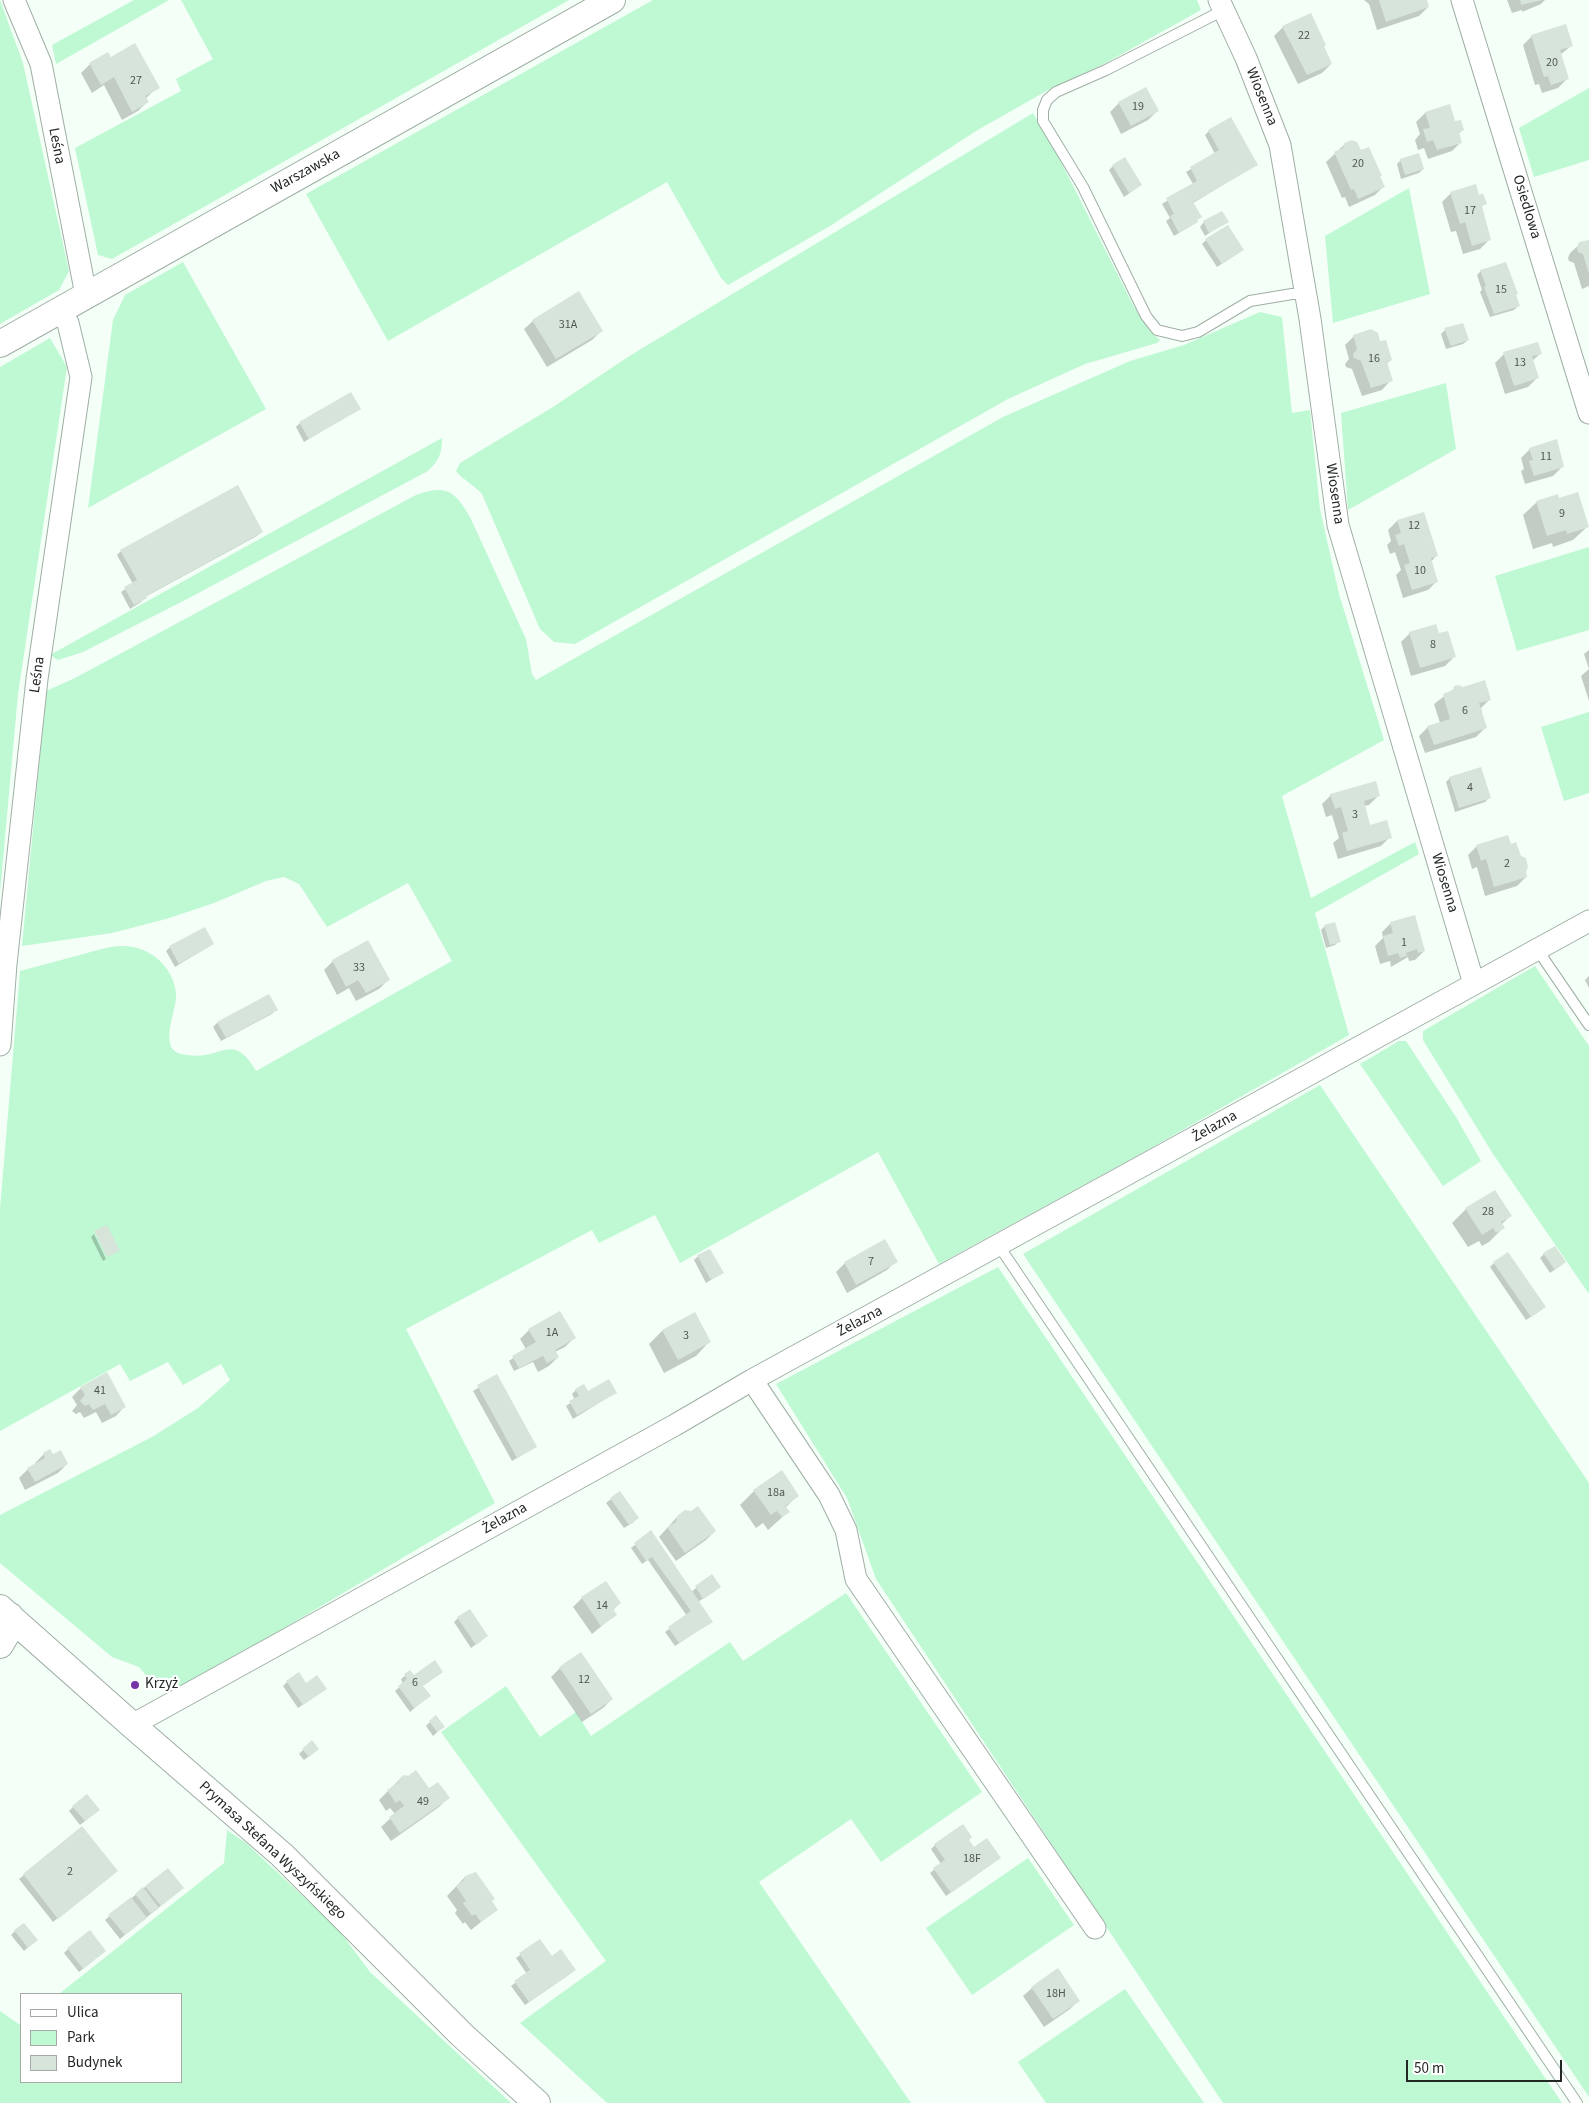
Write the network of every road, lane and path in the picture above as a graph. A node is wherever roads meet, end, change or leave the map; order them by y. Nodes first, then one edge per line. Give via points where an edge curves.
1 (14, 0) edge
2 (612, 0) edge
3 (1462, 0) edge
4 (1221, 5) edge
5 (1306, 294) junction
6 (86, 295) junction
7 (59, 310) junction
8 (0, 344) edge
9 (1589, 413) edge
10 (1589, 921) edge
11 (1537, 949) junction
12 (1474, 984) junction
13 (1589, 1025) edge
14 (0, 1045) edge
15 (999, 1246) junction
16 (752, 1380) junction
17 (3, 1614) edge
18 (0, 1646) edge
19 (132, 1726) junction
20 (1095, 1928) dead end
21 (537, 2103) edge
22 (1577, 2103) edge

1 - 6 street, Leśna via 40,64
2 - 6 street, Warszawska
3 - 9 street, Osiedlowa
4 - 5 street, Wiosenna via 1280,144
4 - 5 lane via 1106,70 1056,92 1047,100 1043,121 1083,187 1146,316 1157,330 1182,336 1198,332 1250,301
5 - 12 street, Wiosenna via 1338,525
6 - 7 street, Warszawska
7 - 8 street, Warszawska
7 - 14 street, Leśna via 68,323 81,377 36,679
10 - 11 street, Żelazna
11 - 12 street, Żelazna
11 - 13 lane
12 - 15 street, Żelazna
15 - 16 street, Żelazna
15 - 22 lane
16 - 19 street, Żelazna
16 - 20 street via 834,1504 846,1530 856,1579
17 - 18 street via 6,1635
17 - 19 street, Prymasa Stefana Wyszyńskiego
19 - 21 street, Prymasa Stefana Wyszyńskiego via 282,1855 461,2034

